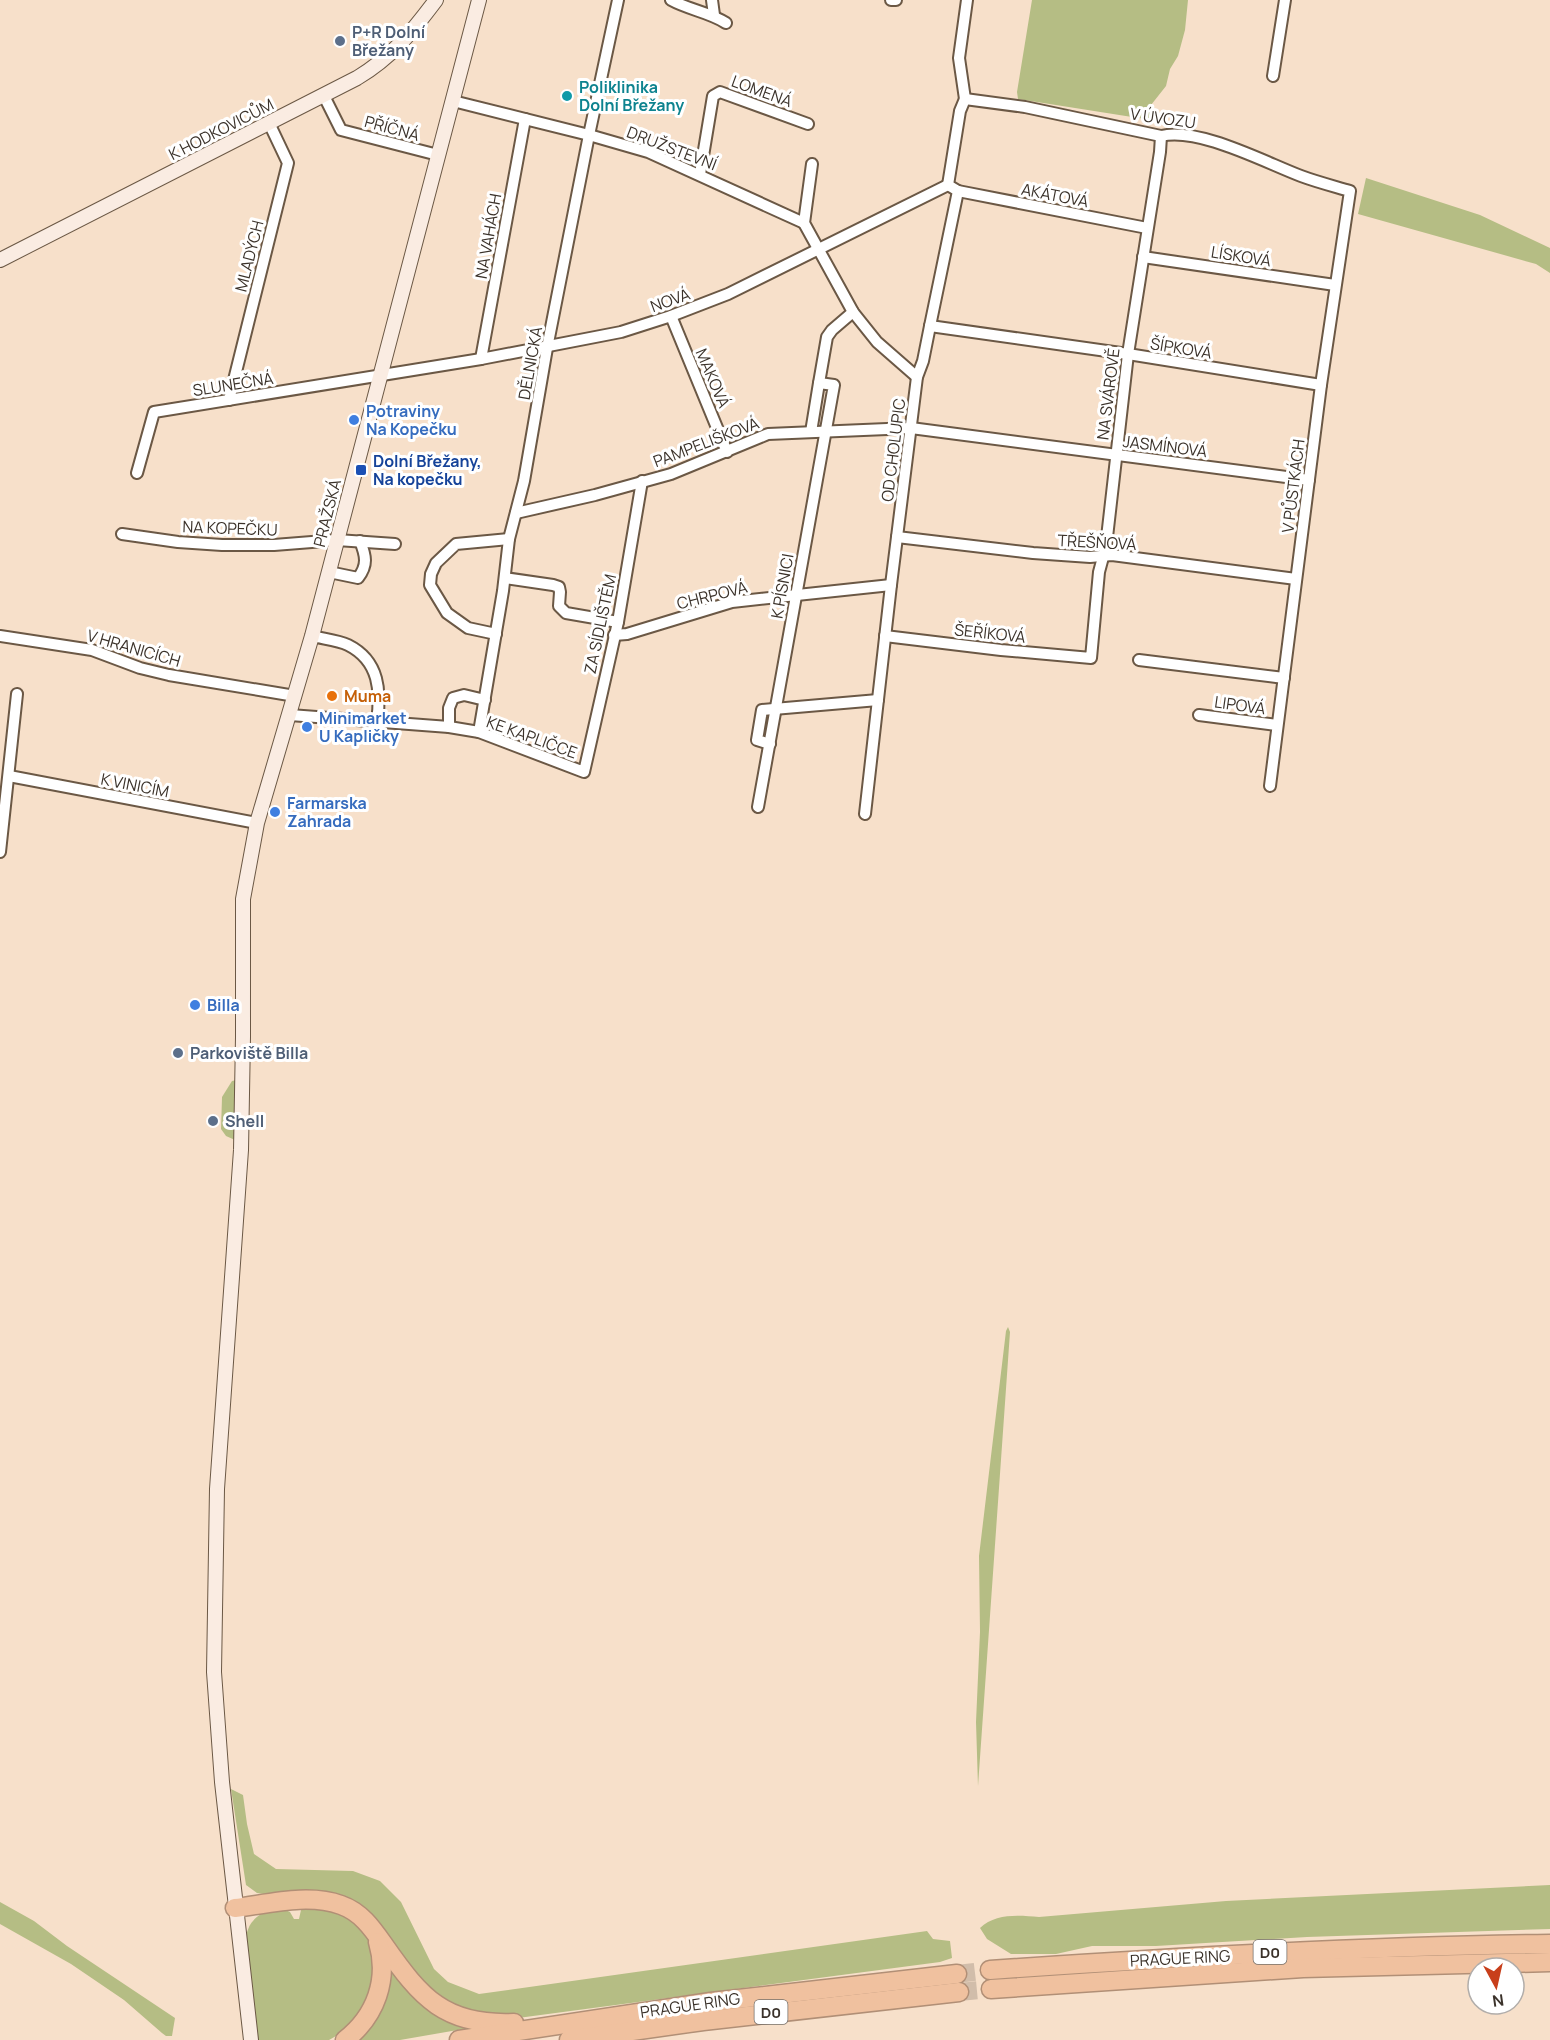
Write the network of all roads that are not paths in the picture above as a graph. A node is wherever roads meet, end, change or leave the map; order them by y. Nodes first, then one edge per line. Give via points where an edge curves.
1 (436, 0) edge
2 (479, 0) edge
3 (618, 0) edge
4 (671, 0) edge
5 (712, 0) edge
6 (891, 0) edge
7 (896, 0) edge
8 (967, 0) edge
9 (1285, 0) edge
10 (714, 15) junction
11 (726, 23) dead end
12 (1273, 76) dead end
13 (324, 96) junction
14 (965, 99) junction
15 (453, 101) junction
16 (525, 118) junction
17 (269, 123) junction
18 (808, 124) dead end
19 (589, 135) junction
20 (1161, 136) junction
21 (438, 156) junction
22 (812, 164) dead end
23 (700, 174) junction
24 (953, 188) junction
25 (1350, 191) joint
26 (804, 223) junction
27 (1147, 228) junction
28 (818, 250) junction
29 (1143, 256) junction
30 (0, 260) edge
31 (1335, 285) junction
32 (853, 312) junction
33 (671, 316) junction
34 (930, 326) junction
35 (547, 348) junction
36 (1128, 354) junction
37 (480, 359) junction
38 (380, 375) junction
39 (917, 377) junction
40 (819, 383) junction
41 (1321, 385) junction
42 (229, 400) junction
43 (911, 428) junction
44 (811, 432) junction
45 (825, 432) junction
46 (728, 452) junction
47 (1116, 455) junction
48 (137, 473) dead end
49 (1309, 480) junction
50 (642, 481) junction
51 (516, 513) junction
52 (122, 534) dead end
53 (897, 537) junction
54 (509, 539) junction
55 (337, 540) junction
56 (360, 541) junction
57 (395, 544) dead end
58 (1103, 556) junction
59 (329, 572) junction
60 (505, 578) junction
61 (1296, 579) junction
62 (891, 585) junction
63 (795, 595) junction
64 (618, 622) junction
65 (496, 634) junction
66 (614, 635) junction
67 (0, 636) edge
68 (312, 636) junction
69 (885, 636) junction
70 (1091, 658) joint
71 (1138, 660) dead end
72 (1284, 678) junction
73 (17, 694) dead end
74 (296, 696) junction
75 (485, 700) junction
76 (878, 700) junction
77 (775, 708) junction
78 (290, 714) junction
79 (1199, 715) dead end
80 (377, 722) junction
81 (1277, 725) junction
82 (449, 728) junction
83 (479, 732) junction
84 (584, 772) joint
85 (9, 776) junction
86 (1270, 786) dead end
87 (758, 807) dead end
88 (865, 814) dead end
89 (257, 823) junction
90 (0, 852) edge
91 (235, 1908) junction
92 (376, 1934) junction
93 (1550, 1944) edge
94 (1550, 1962) edge
95 (958, 1983) tunnel mouth
96 (578, 2034) edge
97 (251, 2040) edge
98 (345, 2040) edge
99 (459, 2040) edge

1 - 13 street, K HODKOVICŮM via 395,51 375,68
2 - 15 street, PRAŽSKÁ
3 - 19 street, DĚLNICKÁ
4 - 10 street
5 - 10 street
6 - 7 street
8 - 14 street via 959,58
9 - 12 street
10 - 11 street
13 - 17 street, K HODKOVICŮM
13 - 21 street, PŘÍČNÁ via 341,130
14 - 20 street, V ÚVOZU via 1025,107
14 - 24 street, OD CHOLUPIC via 960,111
15 - 16 street, DRUŽSTEVNÍ
15 - 21 street, PRAŽSKÁ
16 - 19 street, DRUŽSTEVNÍ
16 - 37 street, NA VAHÁCH
17 - 30 street, K HODKOVICŮM
17 - 42 street, MLADÝCH via 288,163
18 - 23 street, LOMENÁ via 720,92 713,96
19 - 23 street, DRUŽSTEVNÍ via 648,152
19 - 35 street, DĚLNICKÁ
20 - 25 street, V ÚVOZU via 1173,133 1198,138
20 - 27 street, NA SVÁROVĚ
21 - 38 street, PRAŽSKÁ
22 - 26 street
23 - 26 street, DRUŽSTEVNÍ
24 - 27 street, AKÁTOVÁ
24 - 28 street, NOVÁ
24 - 34 street, OD CHOLUPIC
25 - 31 street, V PŮSTKÁCH
26 - 28 street
27 - 29 street, NA SVÁROVĚ
28 - 32 street
28 - 33 street, NOVÁ via 728,294
29 - 31 street, LÍSKOVÁ
29 - 36 street, NA SVÁROVĚ
31 - 41 street, V PŮSTKÁCH
32 - 39 street via 877,342
32 - 40 street via 827,337
33 - 35 street, NOVÁ
33 - 46 street, MAKOVÁ
34 - 36 street, ŠÍPKOVÁ
34 - 39 street, OD CHOLUPIC
35 - 37 street, NOVÁ
35 - 51 street, DĚLNICKÁ
36 - 41 street, ŠÍPKOVÁ
36 - 47 street, NA SVÁROVĚ
37 - 38 street, NOVÁ
38 - 42 street, SLUNEČNÁ
38 - 55 street, PRAŽSKÁ
39 - 43 street, OD CHOLUPIC
40 - 44 street
40 - 45 street, K PÍSNICI via 834,385
41 - 49 street, V PŮSTKÁCH
42 - 48 street, SLUNEČNÁ via 154,412
43 - 45 street, PAMPELIŠKOVÁ
43 - 47 street, JASMÍNOVÁ
43 - 53 street, OD CHOLUPIC
44 - 45 street, PAMPELIŠKOVÁ
44 - 46 street, PAMPELIŠKOVÁ via 768,434
45 - 63 street, K PÍSNICI
46 - 50 street, PAMPELIŠKOVÁ
47 - 49 street, JASMÍNOVÁ
47 - 58 street, NA SVÁROVĚ
49 - 61 street, V PŮSTKÁCH
50 - 51 street, PAMPELIŠKOVÁ
50 - 64 street, ZA SÍDLIŠTĚM
51 - 54 street, DĚLNICKÁ
52 - 55 street, NA KOPEČKU via 222,544
53 - 58 street, TŘEŠŇOVÁ via 1033,553
53 - 62 street, OD CHOLUPIC
54 - 60 street, DĚLNICKÁ
54 - 65 street via 456,544 436,563 431,574 430,585 447,613 468,628
55 - 56 street, NA KOPEČKU
55 - 59 street, PRAŽSKÁ
56 - 57 street, NA KOPEČKU
56 - 59 street via 366,556 365,568 358,578
58 - 61 street, TŘEŠŇOVÁ
58 - 70 street, NA SVÁROVĚ
59 - 68 street, PRAŽSKÁ
60 - 64 street via 559,587 559,606 566,613
60 - 65 street, DĚLNICKÁ
61 - 72 street, V PŮSTKÁCH
62 - 63 street, CHRPOVÁ
62 - 69 street, OD CHOLUPIC
63 - 66 street, CHRPOVÁ via 732,602
63 - 77 street, K PÍSNICI
64 - 66 street, ZA SÍDLIŠTĚM
65 - 75 street, DĚLNICKÁ
66 - 84 street, ZA SÍDLIŠTĚM
67 - 74 street, V HRANICÍCH via 92,650 169,675
68 - 74 street, PRAŽSKÁ
68 - 80 street via 349,645 370,664 379,686
69 - 70 street, ŠEŘÍKOVÁ
69 - 76 street, OD CHOLUPIC
71 - 72 street
72 - 81 street, V PŮSTKÁCH
73 - 85 street
74 - 78 street, PRAŽSKÁ
75 - 82 street via 464,695 453,698
75 - 83 street, DĚLNICKÁ
76 - 77 street
76 - 88 street, OD CHOLUPIC
77 - 87 street, K PÍSNICI
78 - 80 street, KE KAPLIČCE
78 - 89 street, PRAŽSKÁ
79 - 81 street, LIPOVÁ
80 - 82 street, KE KAPLIČCE
81 - 86 street, V PŮSTKÁCH
82 - 83 street, KE KAPLIČCE
83 - 84 street, KE KAPLIČCE
85 - 89 street, K VINICÍM
85 - 90 street
89 - 91 street, PRAŽSKÁ via 243,899 241,1150 217,1489 214,1627 217,1736
91 - 92 highway via 304,1900 334,1903 356,1913
91 - 97 street, PRAŽSKÁ
92 - 96 highway via 407,1978 437,2006 458,2016
92 - 98 highway via 382,1958 381,1985 369,2013
93 - 94 highway, PRAGUE RING / D0 via 1301,1950 991,1979
95 - 96 highway, PRAGUE RING / D0 via 744,1998
96 - 99 highway, PRAGUE RING / D0

